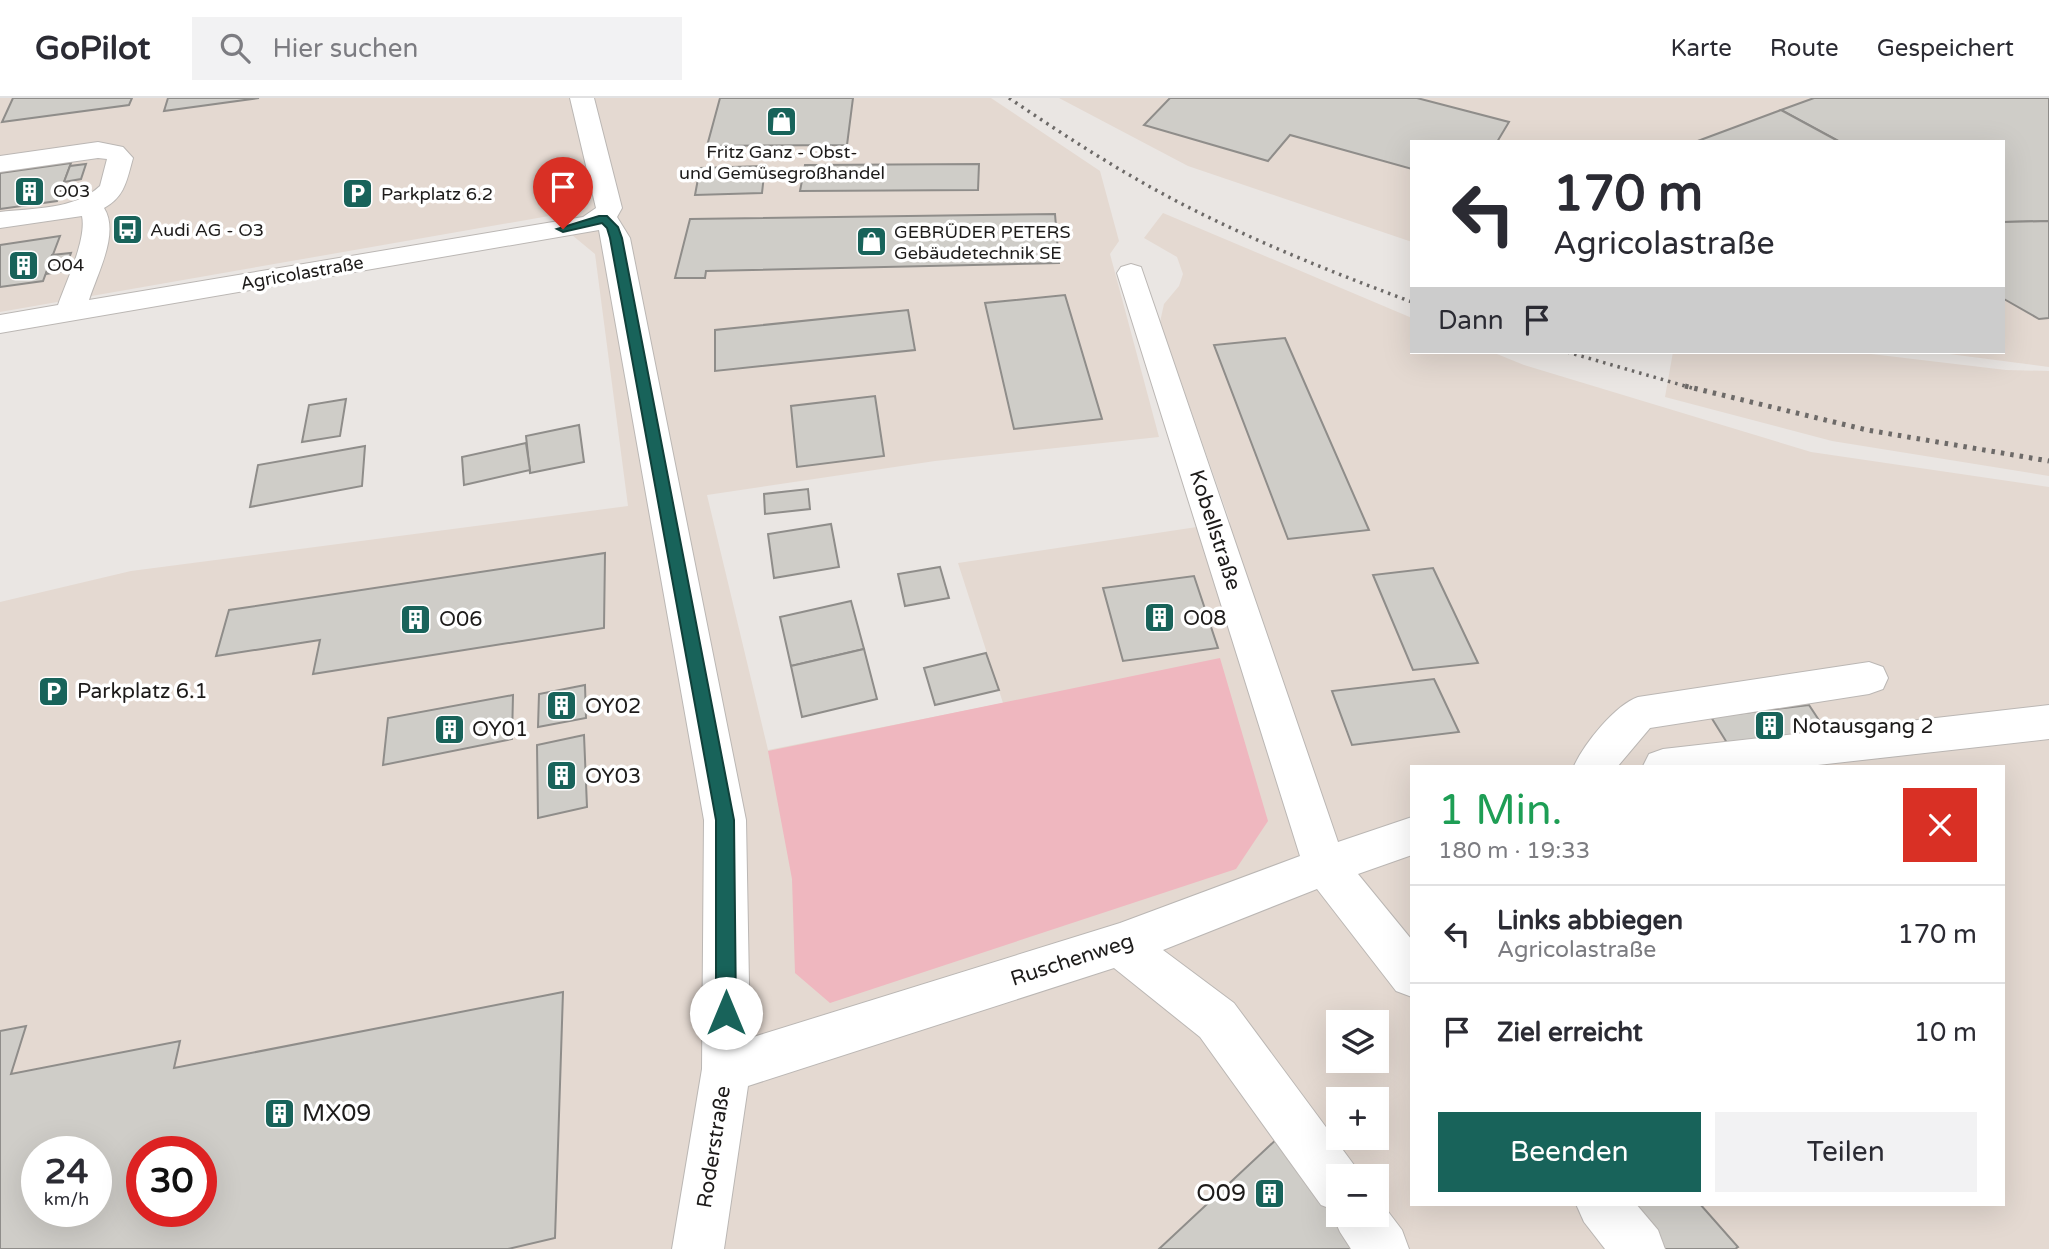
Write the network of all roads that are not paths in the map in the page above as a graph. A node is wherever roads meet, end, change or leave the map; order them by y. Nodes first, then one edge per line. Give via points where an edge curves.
1 (582, 98) edge
2 (0, 164) edge
3 (89, 205) junction
4 (603, 218) junction
5 (0, 220) edge
6 (1131, 273) dead end
7 (70, 312) junction
8 (0, 324) edge
9 (1869, 678) dead end
10 (2049, 722) edge
11 (1595, 765) edge
12 (1672, 765) edge
13 (1410, 837) edge
14 (1325, 866) junction
15 (1120, 945) junction
16 (1410, 972) edge
17 (726, 1069) junction
18 (1326, 1169) edge
19 (1604, 1206) edge
20 (1367, 1227) edge
21 (698, 1249) edge
22 (1383, 1249) edge
23 (1639, 1249) edge

1 - 4 street, Roderstraße via 609,208
2 - 3 street via 98,150 114,152 120,158 112,187
3 - 5 street
3 - 7 street via 97,218 96,234
4 - 7 street, Agricolastraße via 590,224
4 - 17 street, Roderstraße via 612,227 621,262 725,820
6 - 14 street, Kobellstraße
7 - 8 street, Agricolastraße
9 - 11 street via 1638,713
10 - 12 street
13 - 14 street, Ruschenweg
14 - 15 street, Ruschenweg
14 - 16 street
15 - 17 street, Ruschenweg
15 - 18 street via 1217,1020
17 - 21 street, Roderstraße
19 - 23 street
20 - 22 street

